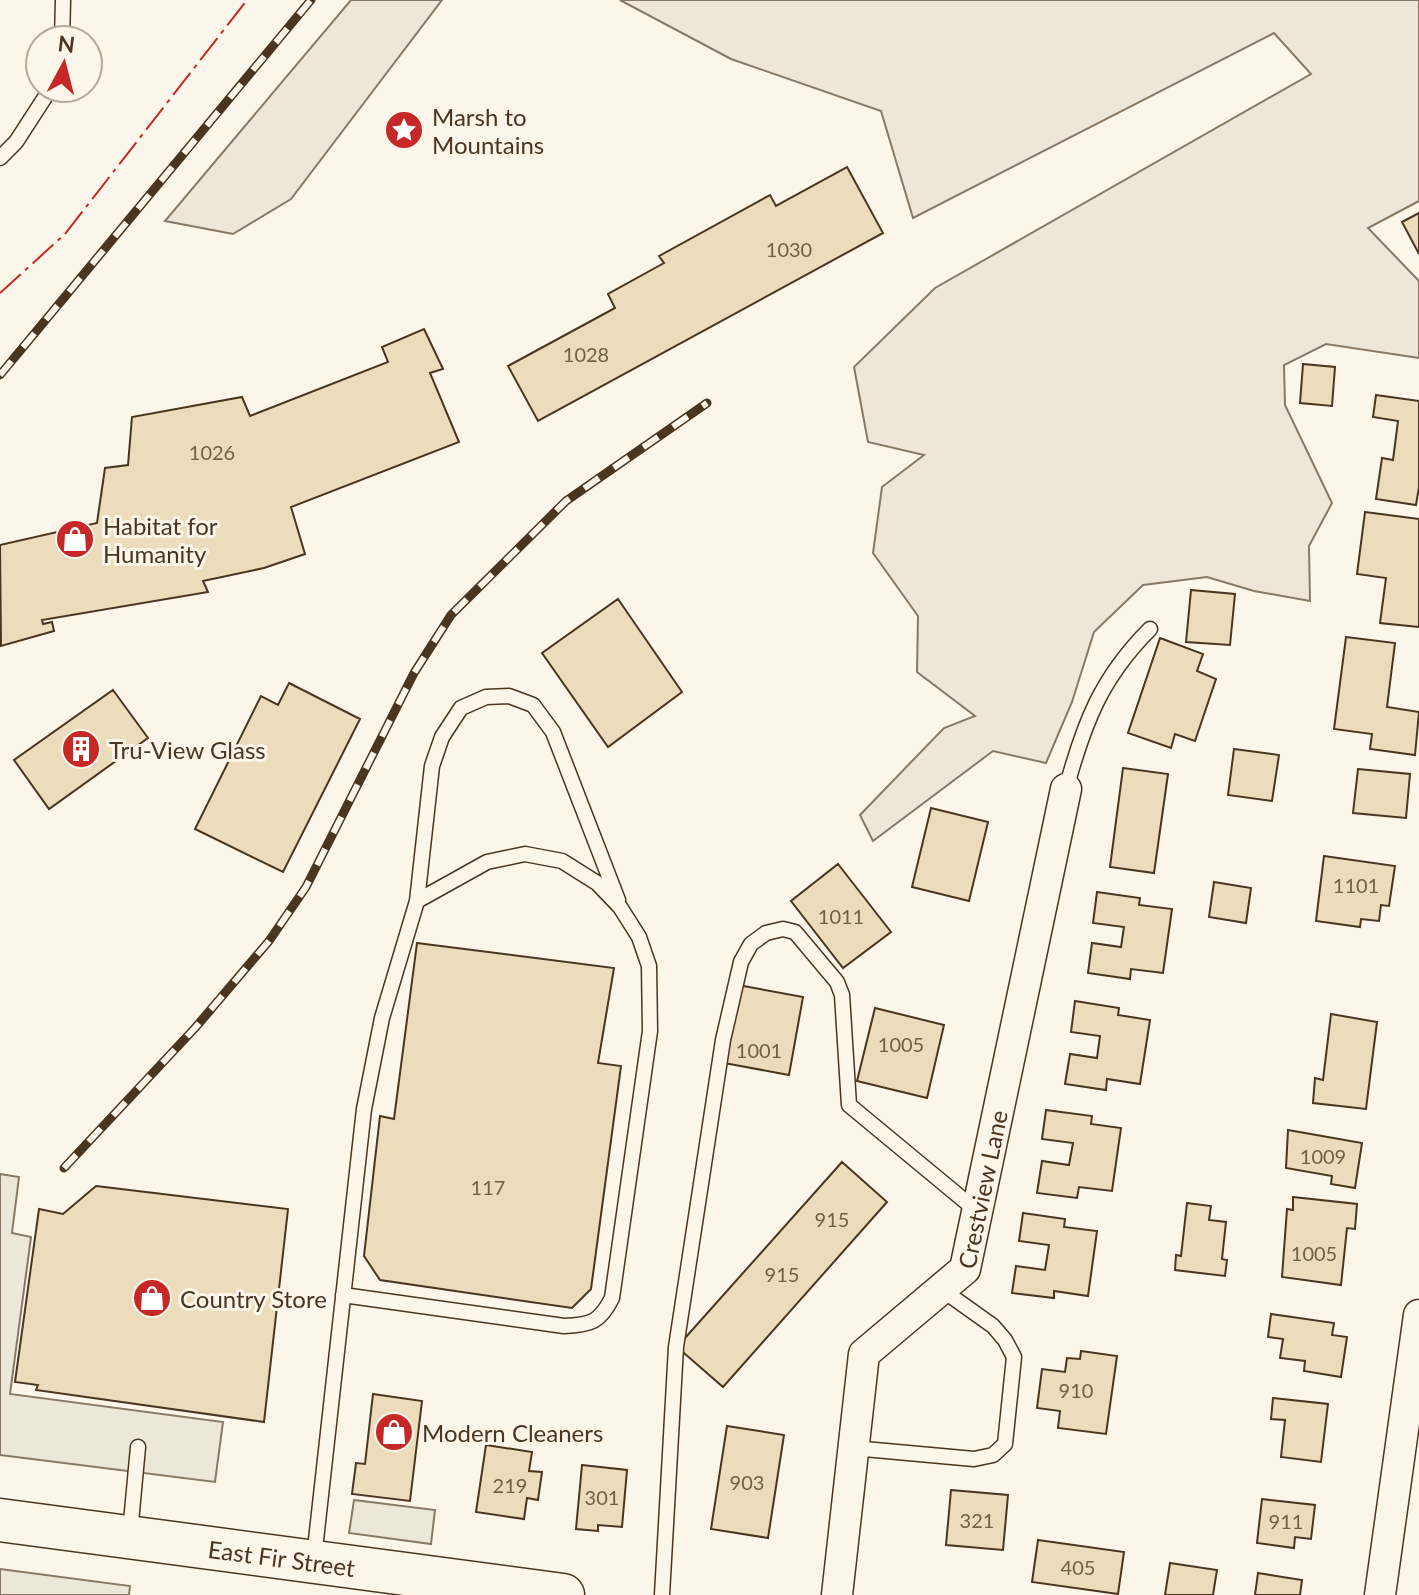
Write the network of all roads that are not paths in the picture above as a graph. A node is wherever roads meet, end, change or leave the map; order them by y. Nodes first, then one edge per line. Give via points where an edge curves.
1 (63, 0) edge
2 (62, 24) edge
3 (41, 104) edge
4 (0, 158) edge
5 (1150, 629) dead end
6 (1066, 789) joint
7 (417, 901) junction
8 (620, 907) junction
9 (977, 1211) junction
10 (941, 1289) junction
11 (343, 1295) junction
12 (1419, 1315) edge
13 (138, 1447) dead end
14 (853, 1448) junction
15 (0, 1520) edge
16 (130, 1537) junction
17 (314, 1562) junction
18 (556, 1594) edge
19 (563, 1595) edge
20 (662, 1595) edge
21 (837, 1595) edge
22 (1380, 1595) edge

1 - 2 lane
3 - 4 lane
5 - 6 lane via 1125,654 1092,709
6 - 9 street, Crestview Lane
7 - 8 lane via 487,862 525,854 562,861 597,883
7 - 8 lane via 432,766 442,737 461,708 486,697 509,696 533,705 553,732
7 - 11 lane via 382,1018 364,1109
8 - 11 lane via 649,966 650,1031 612,1298 603,1315 585,1325 564,1326
9 - 10 street, Crestview Lane via 965,1269
9 - 20 lane via 849,1105 842,995 804,940 783,929 751,944 741,962 723,1040 676,1347
10 - 14 street, Crestview Lane via 864,1354
10 - 14 lane via 993,1326 1014,1357 1005,1444 993,1455 974,1459
11 - 17 lane
12 - 22 street
13 - 16 lane
14 - 21 street, Crestview Lane
15 - 16 street, East Fir Street
16 - 17 street, East Fir Street
17 - 18 street, East Fir Street
18 - 19 street, East Fir Street

